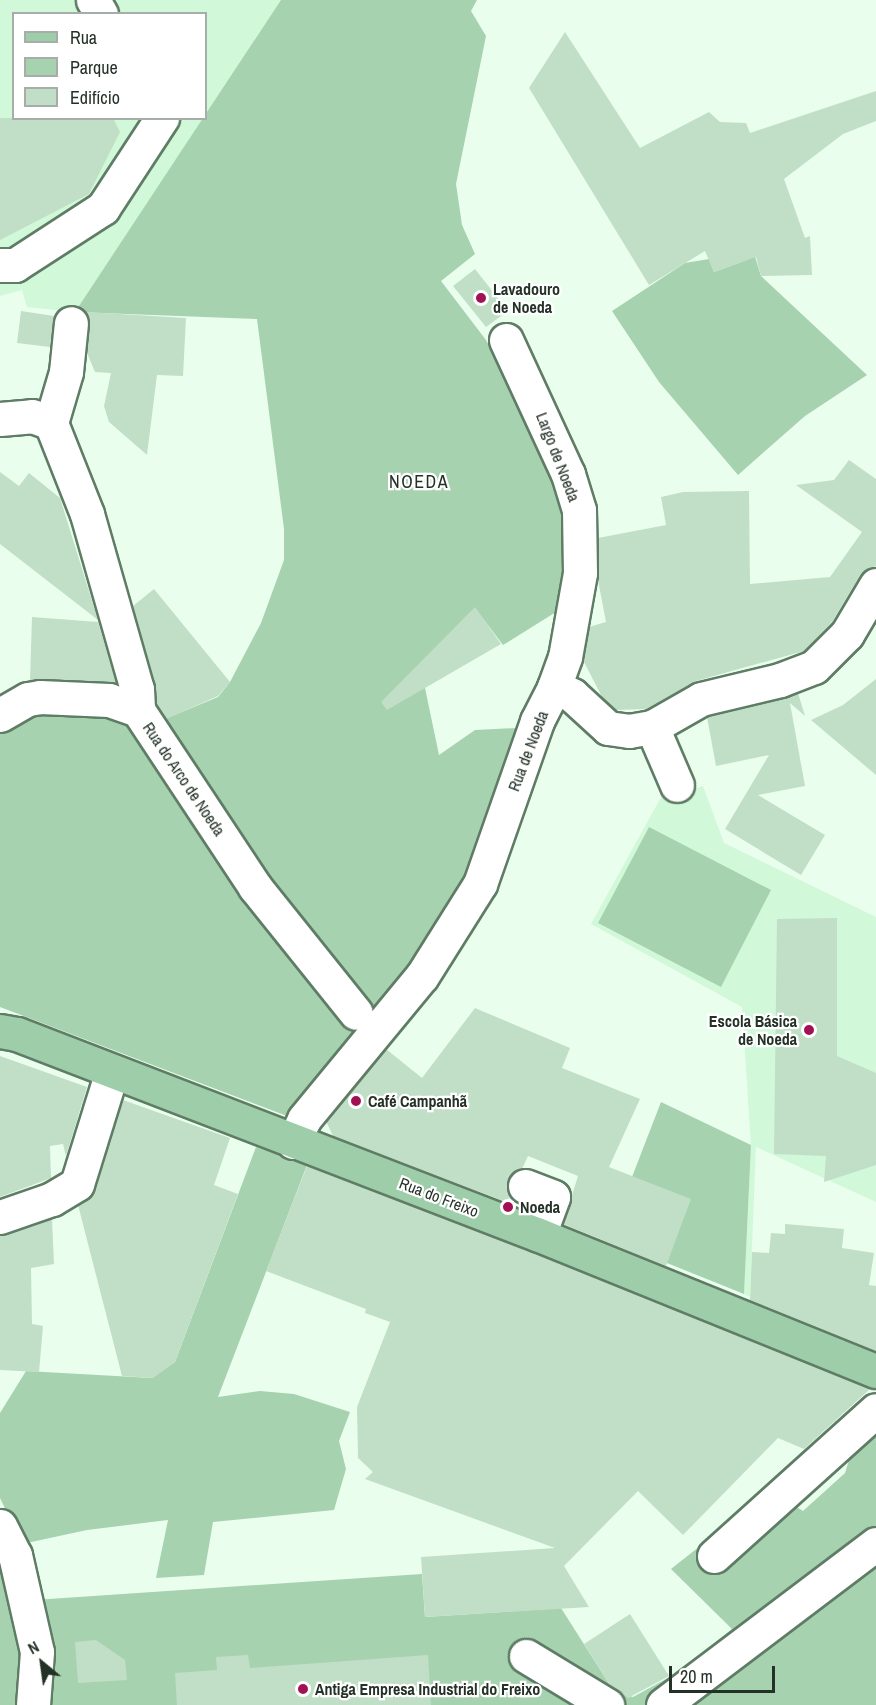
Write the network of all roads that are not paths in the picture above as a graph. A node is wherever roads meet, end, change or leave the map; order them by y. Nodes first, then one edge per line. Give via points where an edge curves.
1 (161, 120) edge
2 (0, 265) edge
3 (71, 323) dead end
4 (507, 340) dead end
5 (0, 419) edge
6 (51, 423) junction
7 (876, 585) edge
8 (554, 687) junction
9 (138, 710) junction
10 (0, 716) edge
11 (652, 727) junction
12 (677, 785) dead end
13 (365, 1024) junction
14 (0, 1031) edge
15 (112, 1071) junction
16 (293, 1142) junction
17 (525, 1186) dead end
18 (0, 1217) edge
19 (538, 1235) junction
20 (876, 1371) edge
21 (876, 1410) edge
22 (0, 1526) edge
23 (876, 1544) edge
24 (714, 1556) dead end
25 (526, 1656) dead end
26 (33, 1705) edge
27 (607, 1705) edge
28 (663, 1705) edge

1 - 2 street via 103,208 15,265
3 - 6 street via 66,372
4 - 8 street, Largo de Noeda via 551,434 579,510 580,573 565,657
5 - 6 street via 32,416
6 - 9 street, Rua do Arco de Noeda via 87,514 137,689
7 - 11 street via 847,634 814,667 780,680 701,699
8 - 11 street via 572,695 608,728 629,731
8 - 13 street, Rua de Noeda via 537,721 480,884 422,976
9 - 10 street via 109,700 40,697 28,699
9 - 13 street, Rua do Arco de Noeda via 255,887
11 - 12 street
13 - 16 street, Rua de Noeda
14 - 15 main road, Rua do Freixo
15 - 16 main road, Rua do Freixo
15 - 18 street via 77,1184 52,1200
16 - 19 main road, Rua do Freixo
17 - 19 street via 553,1197
19 - 20 main road, Rua do Freixo
21 - 24 street
22 - 26 street via 15,1555 37,1652
23 - 28 street
25 - 27 street

